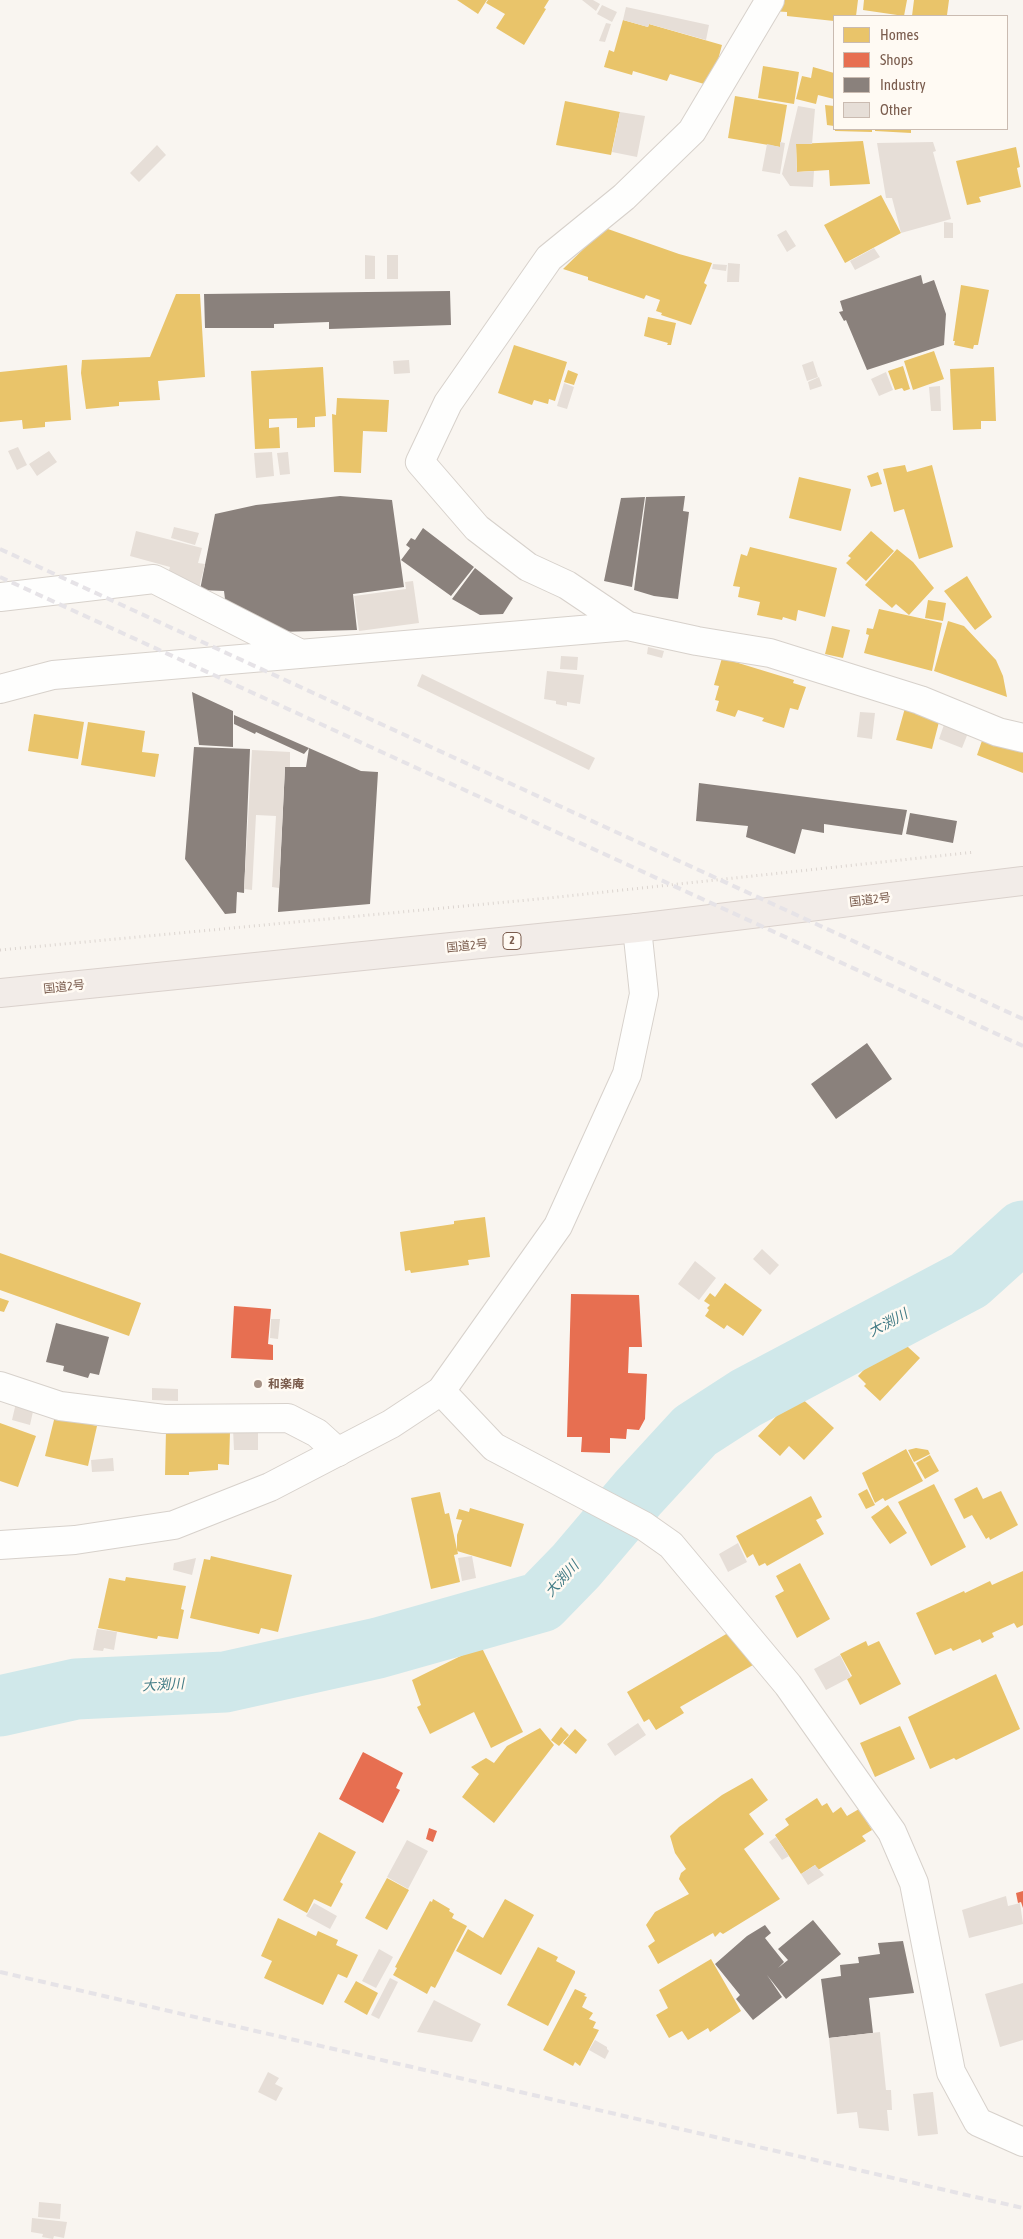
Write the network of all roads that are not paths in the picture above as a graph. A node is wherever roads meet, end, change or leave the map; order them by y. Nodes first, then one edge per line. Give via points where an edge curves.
1 (770, 0) edge
2 (0, 597) edge
3 (628, 626) junction
4 (302, 654) junction
5 (0, 689) edge
6 (1023, 738) edge
7 (1023, 881) edge
8 (637, 928) junction
9 (0, 994) edge
10 (0, 1386) edge
11 (441, 1391) junction
12 (338, 1452) junction
13 (0, 1545) edge
14 (1023, 2142) edge

1 - 3 street via 692,131 624,197 549,258 448,403 420,462 477,528 528,567 567,585
2 - 4 street via 154,579
3 - 4 street
3 - 6 street via 770,653 920,700 998,732
4 - 5 street via 53,676
7 - 8 highway, 国道2号 / 2
8 - 9 highway, 国道2号 / 2
8 - 11 street via 644,994 627,1074 558,1226
10 - 12 street via 60,1406 164,1419 288,1418 317,1432
11 - 12 street via 391,1424
11 - 14 street via 494,1447 644,1526 671,1546 788,1685 892,1832 914,1884 951,2072 978,2122
12 - 13 street via 270,1488 174,1525 75,1540

